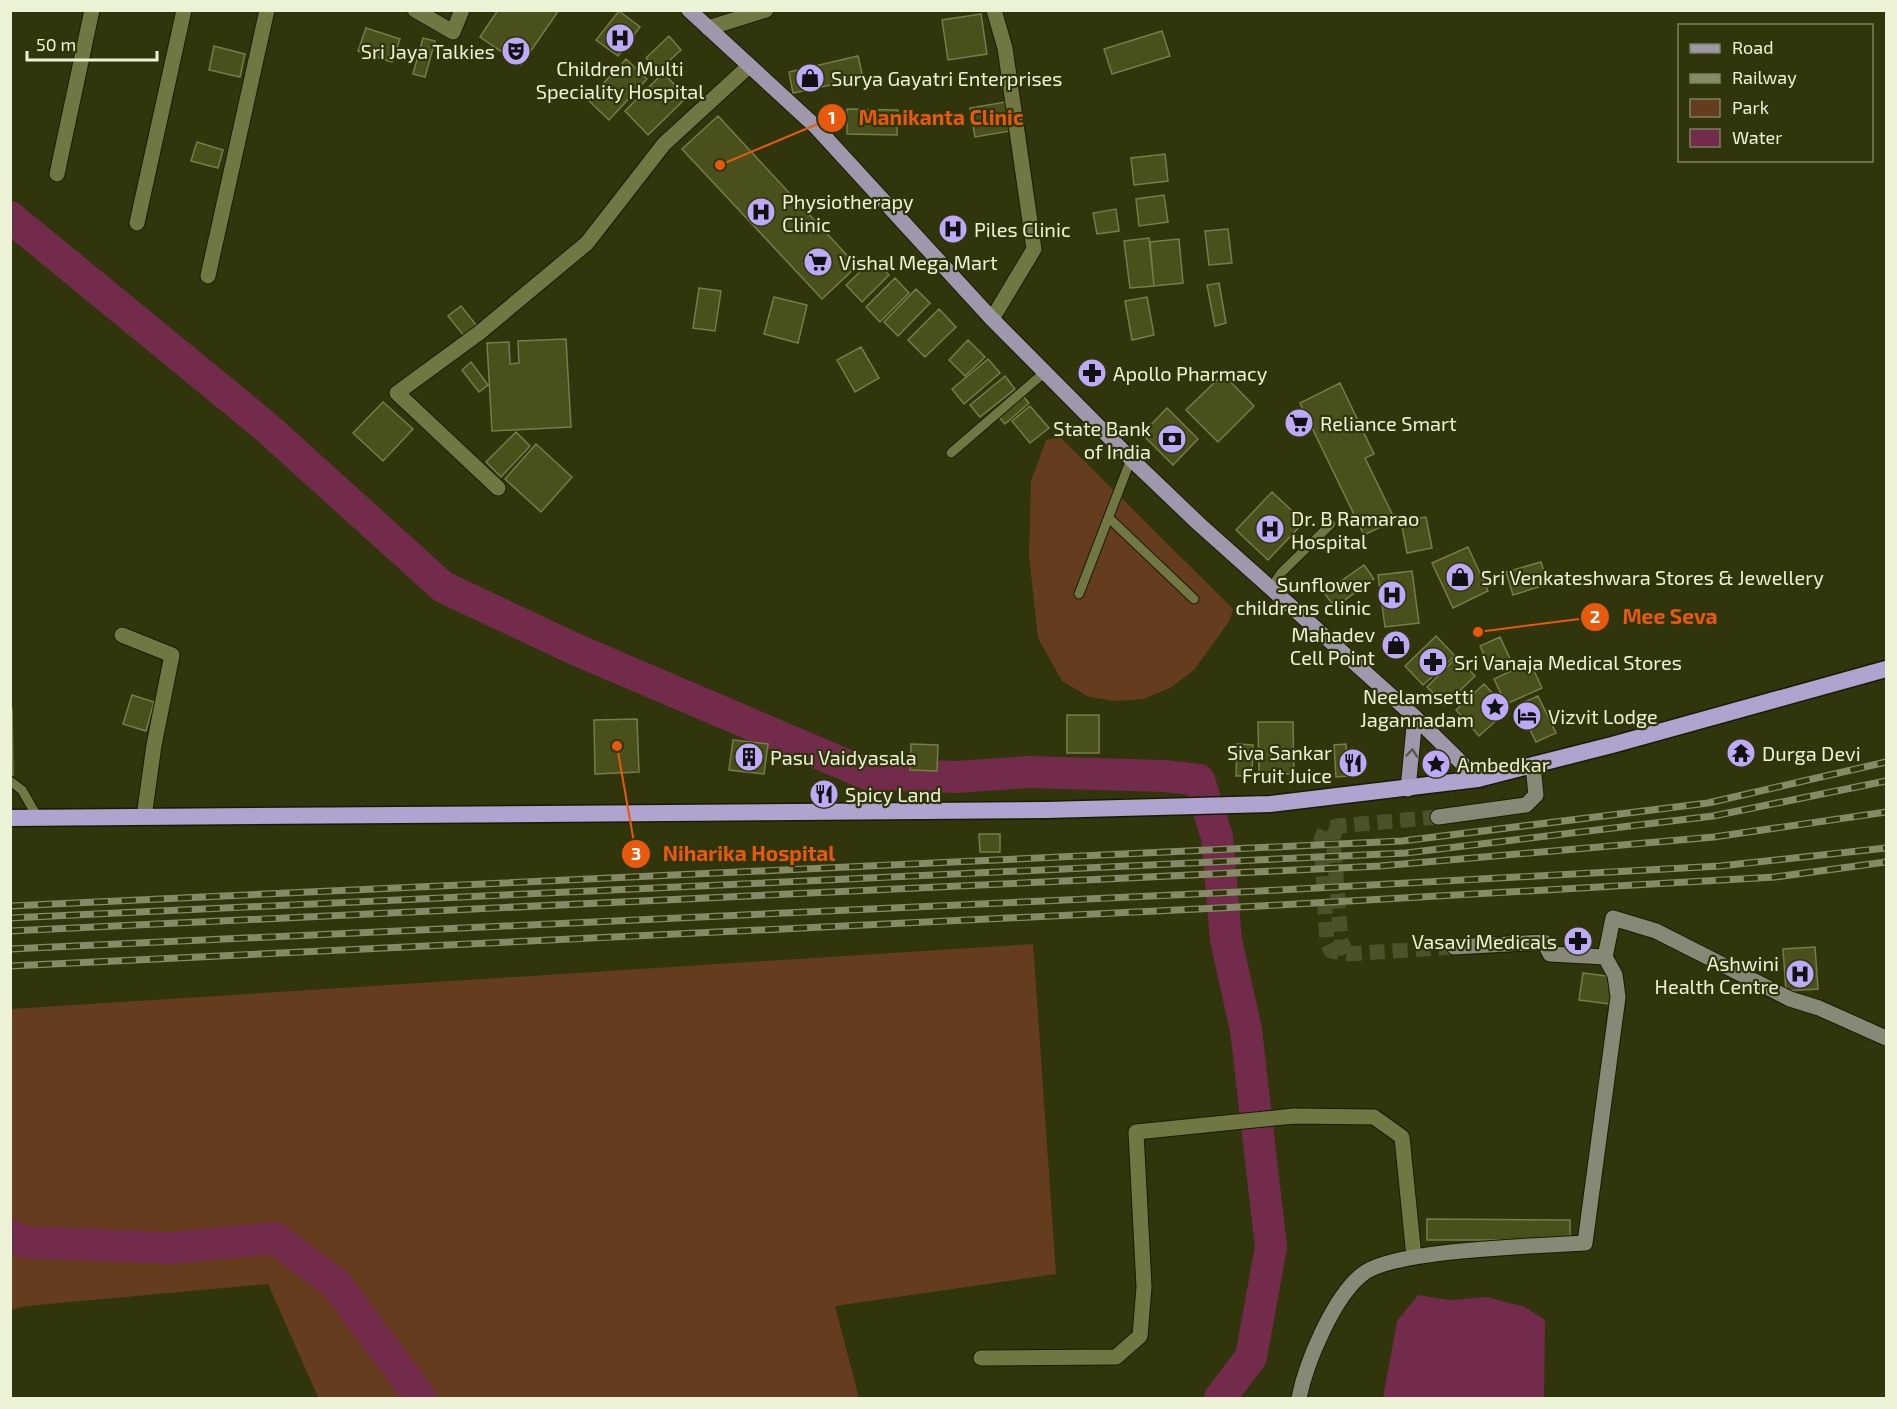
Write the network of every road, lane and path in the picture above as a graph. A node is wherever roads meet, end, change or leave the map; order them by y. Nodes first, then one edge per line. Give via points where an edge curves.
1 (92, 10) edge
2 (184, 10) edge
3 (267, 10) edge
4 (415, 10) edge
5 (462, 10) edge
6 (688, 10) edge
7 (766, 10) edge
8 (994, 10) edge
9 (708, 28) junction
10 (749, 66) junction
11 (57, 174) dead end
12 (137, 223) dead end
13 (208, 276) dead end
14 (992, 319) junction
15 (1045, 372) junction
16 (951, 453) dead end
17 (1131, 459) junction
18 (498, 488) dead end
19 (1109, 518) junction
20 (1331, 524) dead end
21 (1271, 588) junction
22 (1079, 594) dead end
23 (1194, 599) dead end
24 (122, 635) dead end
25 (1887, 669) edge
26 (1415, 717) junction
27 (1533, 766) junction
28 (1478, 779) junction
29 (10, 781) edge
30 (1408, 789) junction
31 (144, 817) junction
32 (1438, 817) tunnel mouth
33 (10, 818) edge
34 (38, 818) junction
35 (1454, 947) tunnel mouth
36 (1605, 957) junction
37 (1887, 1038) edge
38 (1414, 1257) junction
39 (981, 1358) dead end
40 (1299, 1398) edge

1 - 11 street
2 - 12 street
3 - 13 street
4 - 5 street via 453,32
6 - 9 main road
7 - 9 street
8 - 14 street via 1005,48 1034,249
9 - 10 main road
10 - 14 main road via 815,126
10 - 18 street via 663,144 587,243 479,333 397,393
14 - 15 main road
15 - 16 lane
15 - 17 main road
17 - 19 lane
17 - 21 main road
19 - 22 lane
19 - 23 lane
20 - 21 lane
21 - 26 main road
24 - 31 street via 172,656
25 - 27 highway
26 - 28 main road
30 -> 26 main road
27 - 28 highway
27 - 32 main road via 1536,795 1526,805
28 - 30 highway
29 - 34 lane via 22,790
30 - 31 highway via 1270,804 1193,807
31 - 34 highway
33 - 34 highway
35 - 36 main road via 1544,942 1550,954
36 - 37 main road via 1613,918 1656,930 1790,999
36 - 38 main road via 1615,975 1618,997 1585,1244
38 - 39 street via 1402,1137 1374,1117 1294,1116 1136,1132 1144,1287 1140,1336 1116,1357
38 - 40 main road via 1389,1261 1364,1274 1345,1293 1332,1314

